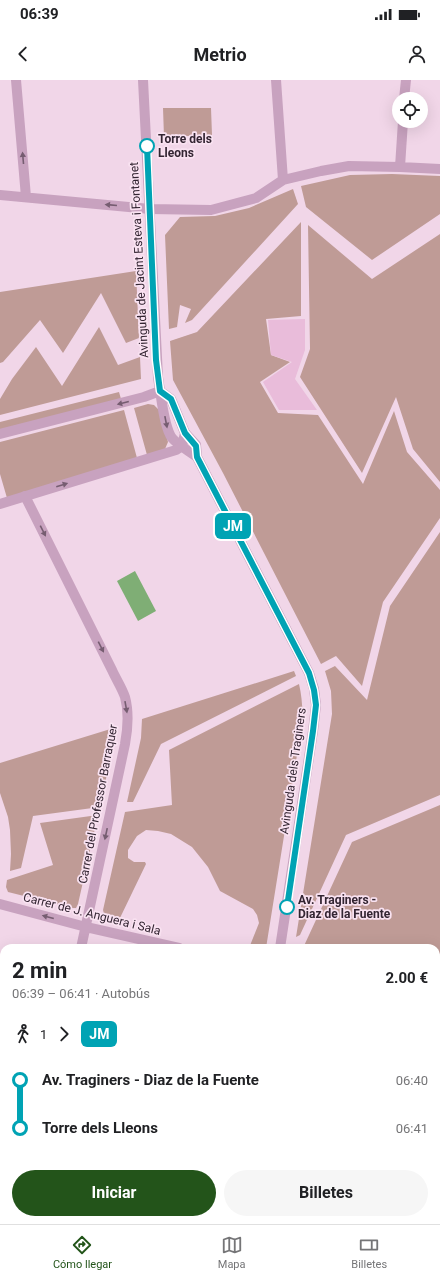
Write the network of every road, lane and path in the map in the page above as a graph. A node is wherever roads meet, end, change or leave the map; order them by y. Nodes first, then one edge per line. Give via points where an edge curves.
1 (16, 80) edge
2 (143, 80) edge
3 (276, 80) edge
4 (406, 80) edge
5 (405, 92) edge
6 (403, 128) edge
7 (400, 167) junction
8 (440, 169) edge
9 (283, 180) junction
10 (0, 195) edge
11 (26, 197) junction
12 (150, 209) junction
13 (160, 391) junction
14 (185, 433) junction
15 (0, 434) edge
16 (182, 446) junction
17 (197, 457) junction
18 (25, 496) junction
19 (0, 504) edge
20 (0, 904) edge
21 (86, 927) junction
22 (81, 944) edge
23 (161, 944) edge
24 (281, 944) edge

11 -> 1 street
2 - 12 street, Avinguda de Jacint Esteva i Fontanet
3 - 9 street
4 - 5 street
6 - 7 street
7 - 8 street
7 - 9 street via 349,166
9 - 12 street via 256,198 211,210
10 - 11 street
12 -> 11 street
12 - 13 street, Avinguda de Jacint Esteva i Fontanet via 156,360
13 - 14 street via 171,399
13 -> 15 street
13 -> 16 street, Avinguda de Jacint Esteva i Fontanet via 168,431
14 - 16 street
14 - 17 street via 196,446
16 - 17 street, Avinguda de Jacint Esteva i Fontanet
18 -> 16 street
17 - 24 street, Avinguda dels Traginers via 309,673 314,690 316,705 313,731
18 - 19 street
18 -> 21 street, Carrer del Professor Barraquer via 112,670 124,696 127,712 126,744
21 -> 20 street, Carrer de J. Anguera i Sala
21 - 22 street, Carrer del Professor Barraquer
21 - 23 street, Carrer de J. Anguera i Sala

